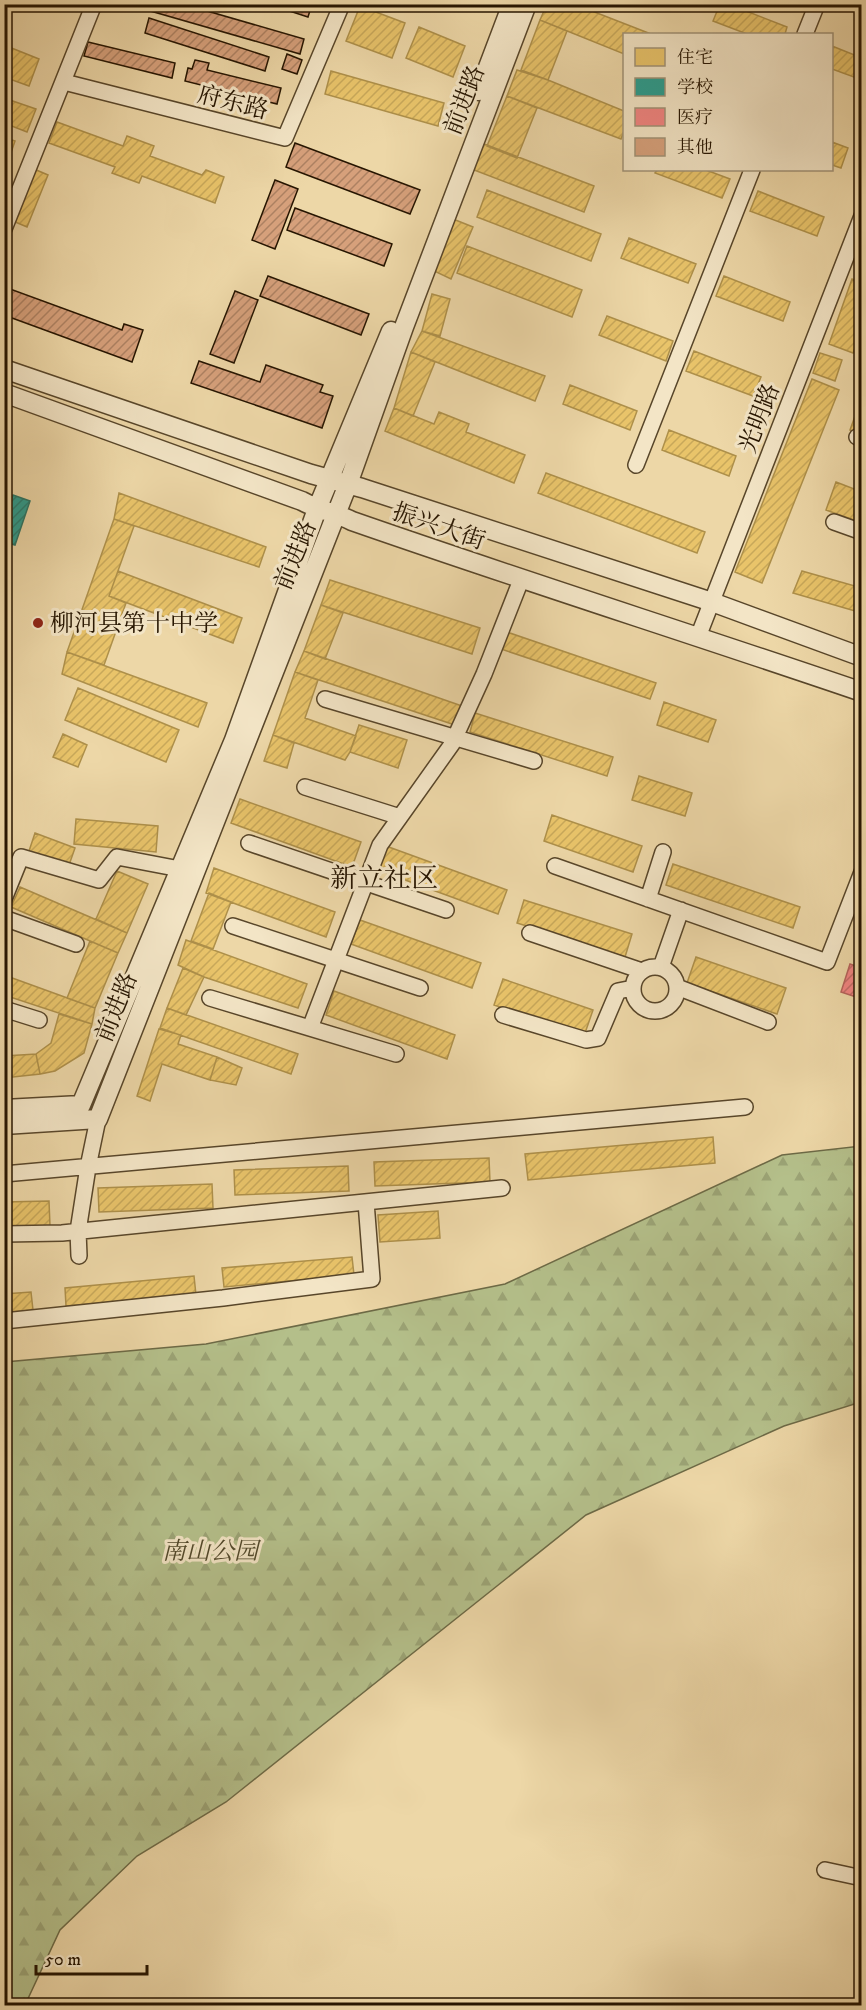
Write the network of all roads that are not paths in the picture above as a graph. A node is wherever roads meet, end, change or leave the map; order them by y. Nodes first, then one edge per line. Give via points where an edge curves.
1 (94, 4) edge
2 (342, 4) edge
3 (512, 4) edge
4 (527, 4) edge
5 (817, 4) edge
6 (805, 33) edge
7 (64, 82) junction
8 (752, 171) edge
9 (861, 216) edge
10 (4, 229) edge
11 (4, 369) edge
12 (4, 393) edge
13 (636, 465) dead end
14 (330, 479) junction
15 (348, 484) junction
16 (317, 509) junction
17 (337, 514) junction
18 (834, 522) dead end
19 (861, 531) edge
20 (520, 580) junction
21 (712, 602) junction
22 (698, 637) junction
23 (861, 657) edge
24 (861, 692) edge
25 (325, 699) dead end
26 (455, 737) junction
27 (534, 761) dead end
28 (304, 787) dead end
29 (400, 817) junction
30 (249, 843) dead end
31 (663, 852) dead end
32 (555, 866) dead end
33 (180, 868) junction
34 (861, 872) edge
35 (366, 883) junction
36 (4, 899) edge
37 (648, 899) junction
38 (446, 910) dead end
39 (681, 910) junction
40 (4, 918) edge
41 (233, 926) dead end
42 (530, 933) dead end
43 (76, 944) dead end
44 (336, 960) junction
45 (661, 967) junction
46 (642, 971) junction
47 (677, 987) junction
48 (420, 988) dead end
49 (633, 988) junction
50 (210, 998) dead end
51 (4, 1009) edge
52 (503, 1015) dead end
53 (39, 1020) dead end
54 (768, 1022) dead end
55 (310, 1028) junction
56 (396, 1054) dead end
57 (745, 1107) dead end
58 (4, 1109) edge
59 (98, 1119) junction
60 (4, 1125) edge
61 (88, 1167) junction
62 (4, 1174) edge
63 (502, 1188) dead end
64 (366, 1202) junction
65 (78, 1231) junction
66 (4, 1234) edge
67 (80, 1256) dead end
68 (4, 1321) edge
69 (825, 1870) dead end
70 (861, 1878) edge

1 - 7 street
2 - 7 street, 府东路 via 285,138
3 - 14 street, 前进路 via 393,326
4 - 15 street, 前进路
5 - 6 street
7 - 10 street
8 - 13 street
9 - 21 street, 光明路
11 - 14 street, 振兴大街
12 - 16 street, 振兴大街
14 - 15 street, 振兴大街
14 - 16 street, 前进路
15 - 17 street, 前进路
15 - 21 street, 振兴大街
16 - 17 street, 振兴大街
16 - 33 street, 前进路 via 234,740
17 - 20 street, 振兴大街
17 - 59 street, 前进路
18 - 19 street
20 - 22 street, 振兴大街
20 - 26 street
21 - 22 street, 光明路
21 - 23 street, 振兴大街
22 - 24 street, 振兴大街
25 - 26 street
26 - 27 street
26 - 29 street
28 - 29 street
29 - 35 street via 380,845
30 - 35 street
31 - 37 street
32 - 37 street
33 - 36 street via 117,857 99,880 21,857
33 - 58 street, 前进路 via 81,1105
34 - 39 street via 827,962
35 - 38 street
35 - 44 street
37 - 39 street
39 - 45 street
40 - 43 street
41 - 44 street
42 - 46 street
44 - 48 street
44 - 55 street
45 - 46 street
45 - 47 street via 675,978
46 - 49 street
47 - 49 street via 672,1003 656,1011 640,1005
47 - 54 street
49 - 52 street via 618,991 598,1038 586,1040
50 - 55 street
51 - 53 street
55 - 56 street
57 - 61 street
59 - 60 street
59 - 61 street
61 - 62 street
61 - 65 street
63 - 64 street
64 - 65 street
64 - 68 street via 372,1279
65 - 66 street
65 - 67 street
69 - 70 street

